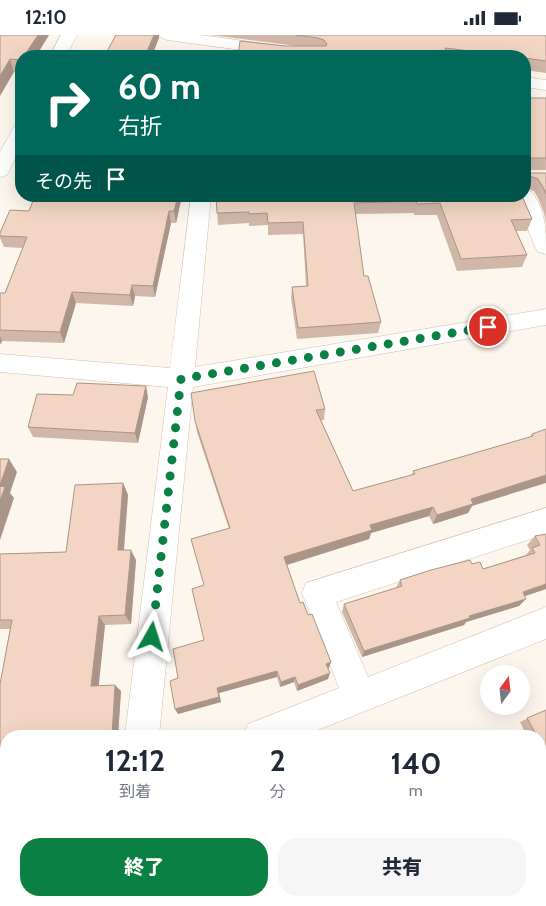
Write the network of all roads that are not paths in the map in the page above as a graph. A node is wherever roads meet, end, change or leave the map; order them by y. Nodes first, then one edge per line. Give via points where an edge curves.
1 (69, 35) edge
2 (167, 35) edge
3 (230, 45) edge
4 (61, 50) edge
5 (270, 50) edge
6 (531, 83) edge
7 (546, 85) edge
8 (15, 141) edge
9 (0, 171) edge
10 (200, 202) edge
11 (527, 202) edge
12 (546, 247) edge
13 (546, 317) edge
14 (0, 363) edge
15 (181, 379) junction
16 (546, 521) edge
17 (546, 623) edge
18 (359, 697) junction
19 (143, 730) edge
20 (275, 730) edge

1 - 4 street
2 - 3 street
3 - 5 street
6 - 7 street
8 - 9 street
10 - 15 street
11 - 12 street
13 - 15 street
14 - 15 street
15 - 19 street
16 - 18 street via 317,593
17 - 18 street
18 - 20 street

